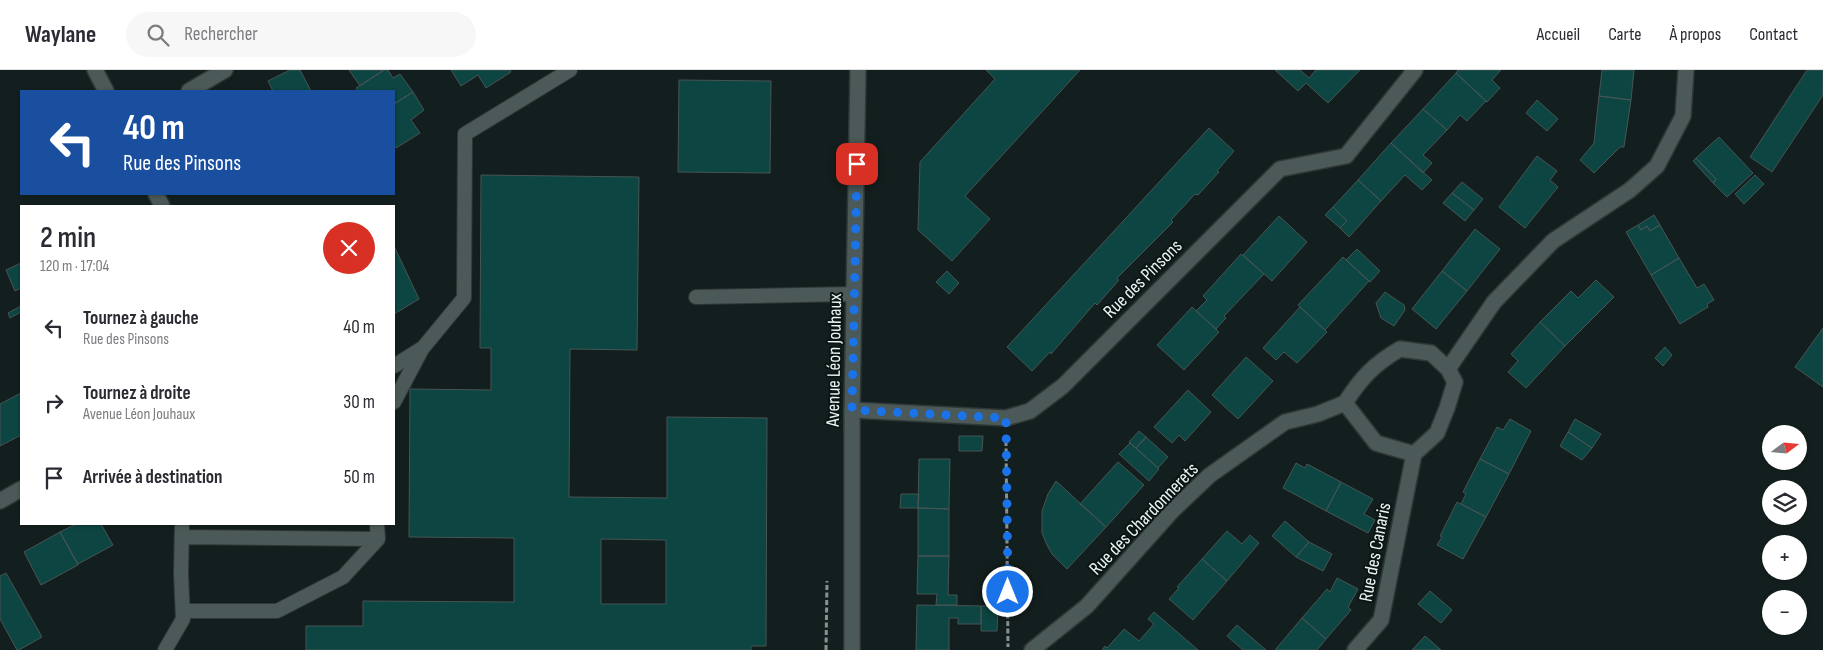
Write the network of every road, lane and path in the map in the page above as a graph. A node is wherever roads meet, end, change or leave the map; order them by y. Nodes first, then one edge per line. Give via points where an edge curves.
1 (95, 70) edge
2 (225, 70) edge
3 (570, 70) edge
4 (858, 70) edge
5 (1415, 70) edge
6 (1686, 70) edge
7 (105, 90) edge
8 (191, 90) edge
9 (854, 294) junction
10 (696, 297) dead end
11 (422, 348) junction
12 (395, 365) edge
13 (1448, 369) junction
14 (395, 400) edge
15 (1344, 403) junction
16 (852, 410) junction
17 (1006, 418) junction
18 (1414, 454) junction
19 (20, 490) edge
20 (0, 501) edge
21 (377, 525) edge
22 (182, 530) edge
23 (378, 539) junction
24 (182, 610) junction
25 (166, 650) edge
26 (852, 650) edge
27 (1008, 650) edge
28 (1032, 650) edge
29 (1355, 650) edge

1 - 7 street
2 - 8 street
3 - 11 lane via 465,134 464,298
4 - 9 street, Avenue Léon Jouhaux
5 - 17 street, Rue des Pinsons via 1346,156 1280,169 1063,386 1030,411
6 - 13 street via 1683,116 1657,166 1630,190 1553,241 1494,302
9 - 10 lane
9 - 16 street, Avenue Léon Jouhaux
11 - 12 lane
11 - 14 lane
13 - 15 street via 1431,353 1400,349 1381,360 1359,380
13 - 18 street via 1455,382 1438,433
15 - 18 street via 1376,443
15 - 28 street, Rue des Chardonnerets via 1318,414 1285,422 1210,475 1173,510 1087,606
16 - 17 street, Rue des Pinsons
16 - 26 street, Avenue Léon Jouhaux
17 - 27 path
18 - 29 street, Rue des Canaris via 1381,620
19 - 20 street
21 - 23 lane
22 - 23 lane
22 - 24 lane
23 - 24 lane via 343,577 278,611
24 - 25 lane via 183,619

